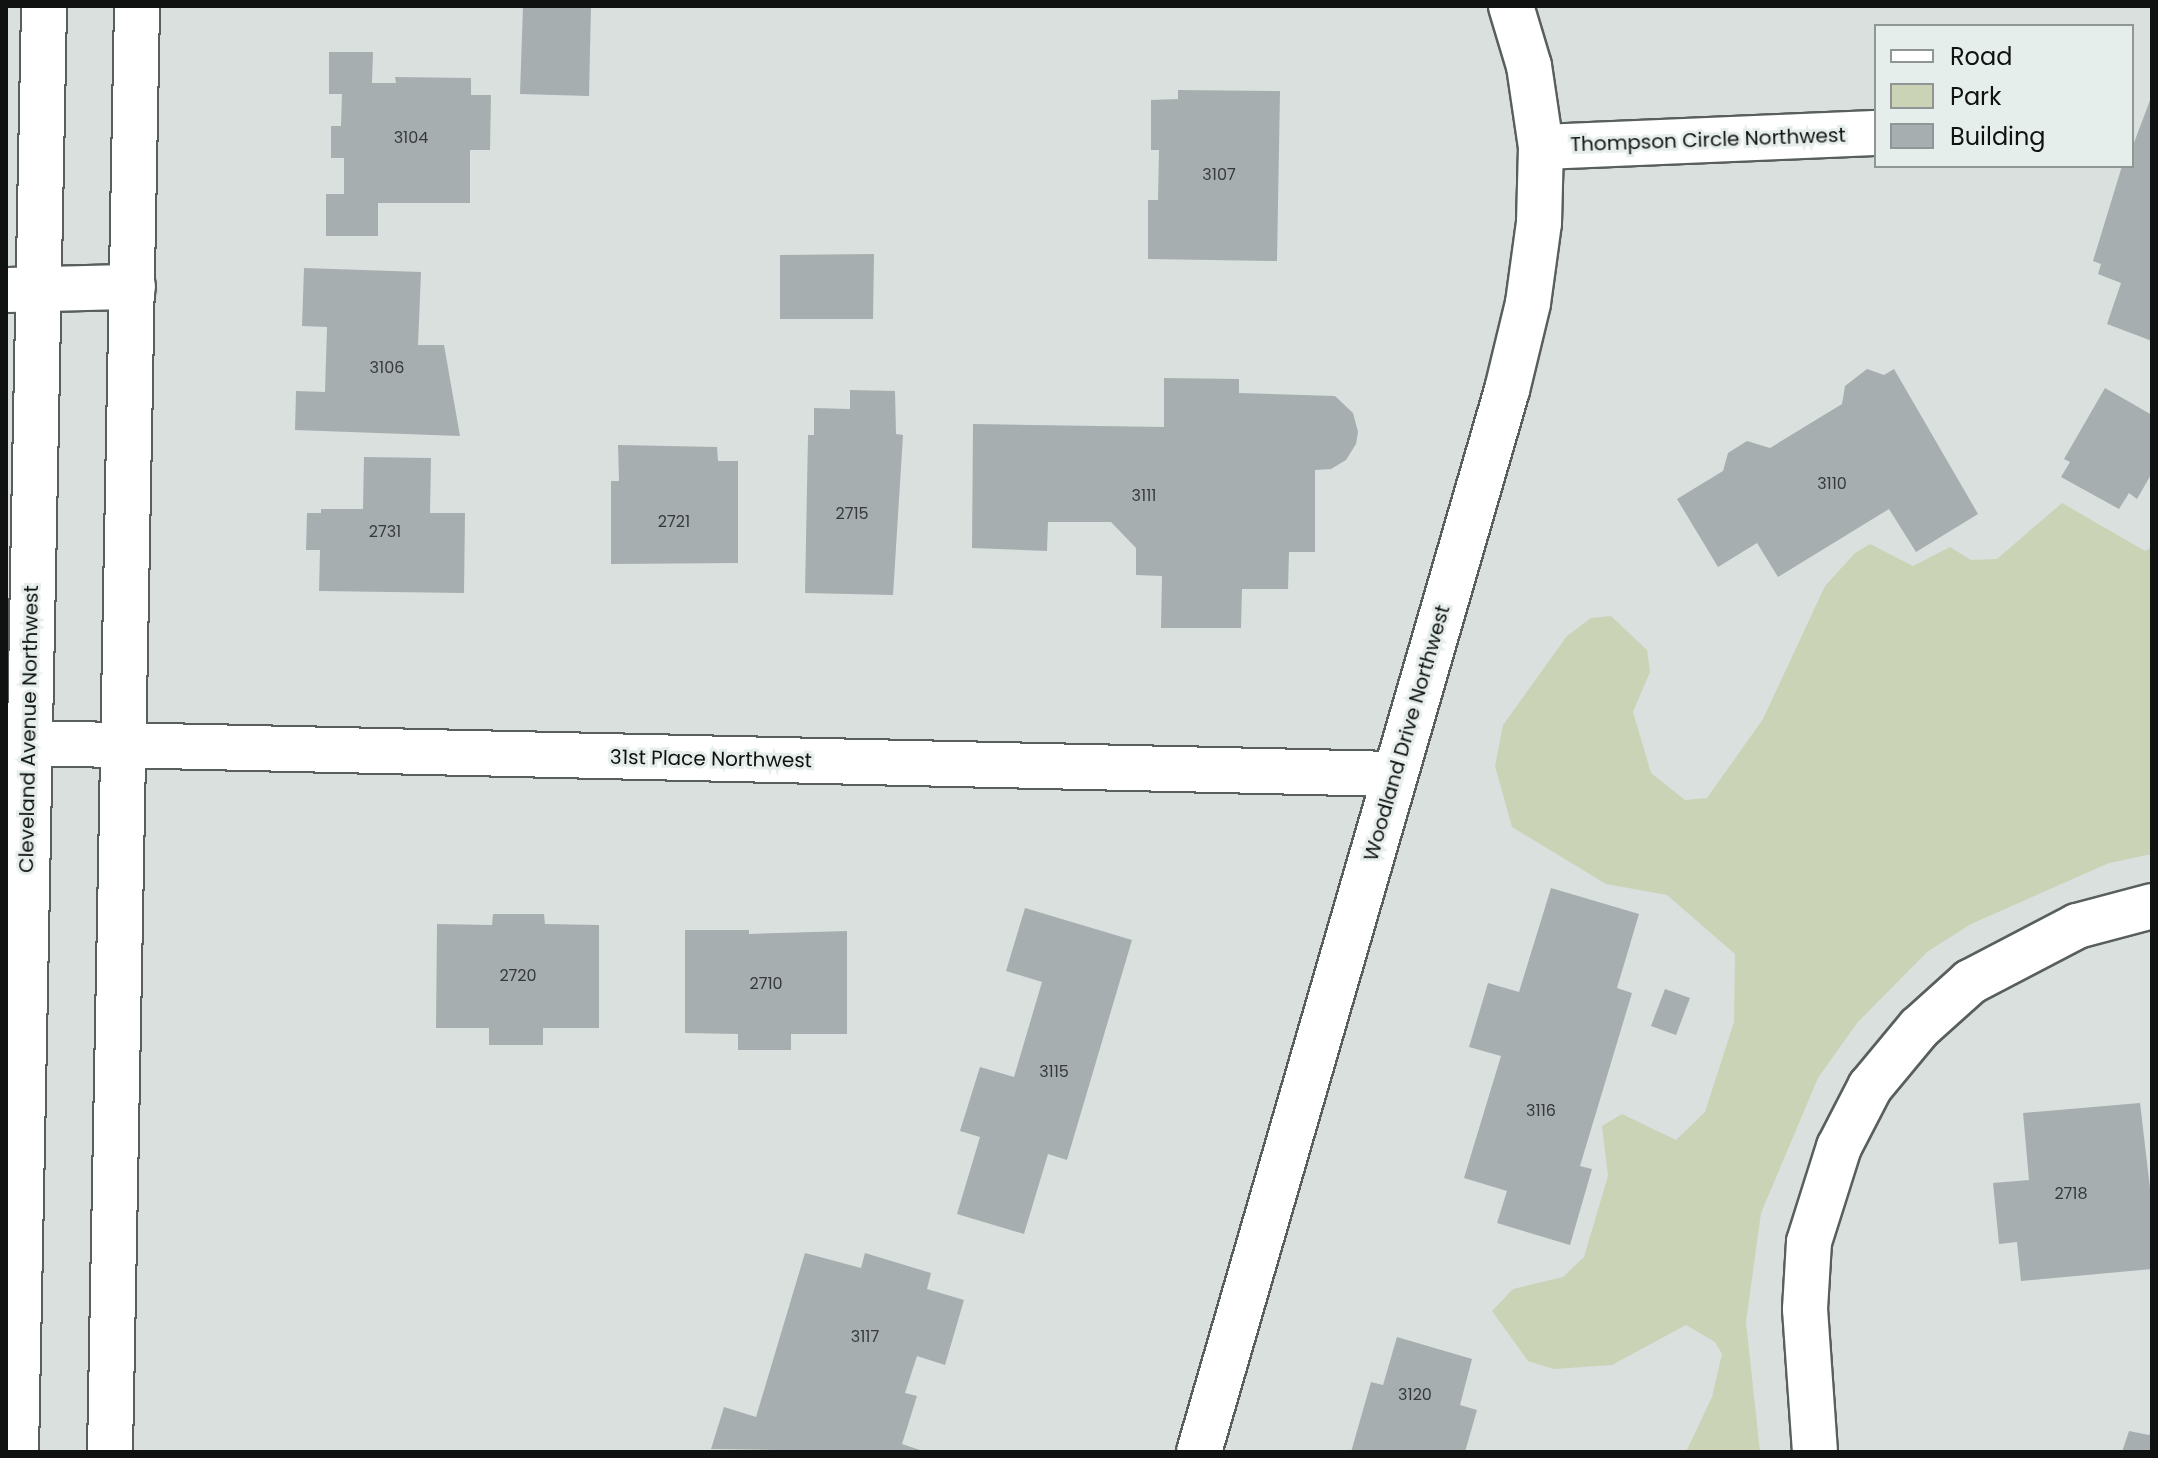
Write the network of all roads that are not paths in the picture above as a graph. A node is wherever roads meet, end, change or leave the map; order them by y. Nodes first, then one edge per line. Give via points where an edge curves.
1 (44, 6) edge
2 (137, 6) edge
3 (1511, 6) edge
4 (1874, 133) edge
5 (1541, 147) junction
6 (133, 287) junction
7 (23, 290) edge
8 (28, 743) junction
9 (121, 746) junction
10 (1394, 774) junction
11 (2152, 906) edge
12 (16, 1452) edge
13 (110, 1452) edge
14 (1199, 1452) edge
15 (1815, 1452) edge

1 - 7 street, Cleveland Avenue Northwest
2 - 6 street
3 - 5 street, Woodland Drive Northwest via 1529,66
4 - 5 street, Thompson Circle Northwest
5 - 10 street, Woodland Drive Northwest via 1539,223 1519,344
6 - 7 street
6 - 9 street
7 - 8 street, Cleveland Avenue Northwest
8 - 9 street, 31st Place Northwest
8 - 12 street, Cleveland Avenue Northwest
9 - 10 street, 31st Place Northwest
9 - 13 street
10 - 14 street, Woodland Drive Northwest
11 - 15 street via 2077,926 1970,982 1919,1028 1870,1087 1839,1147 1809,1242 1805,1309

